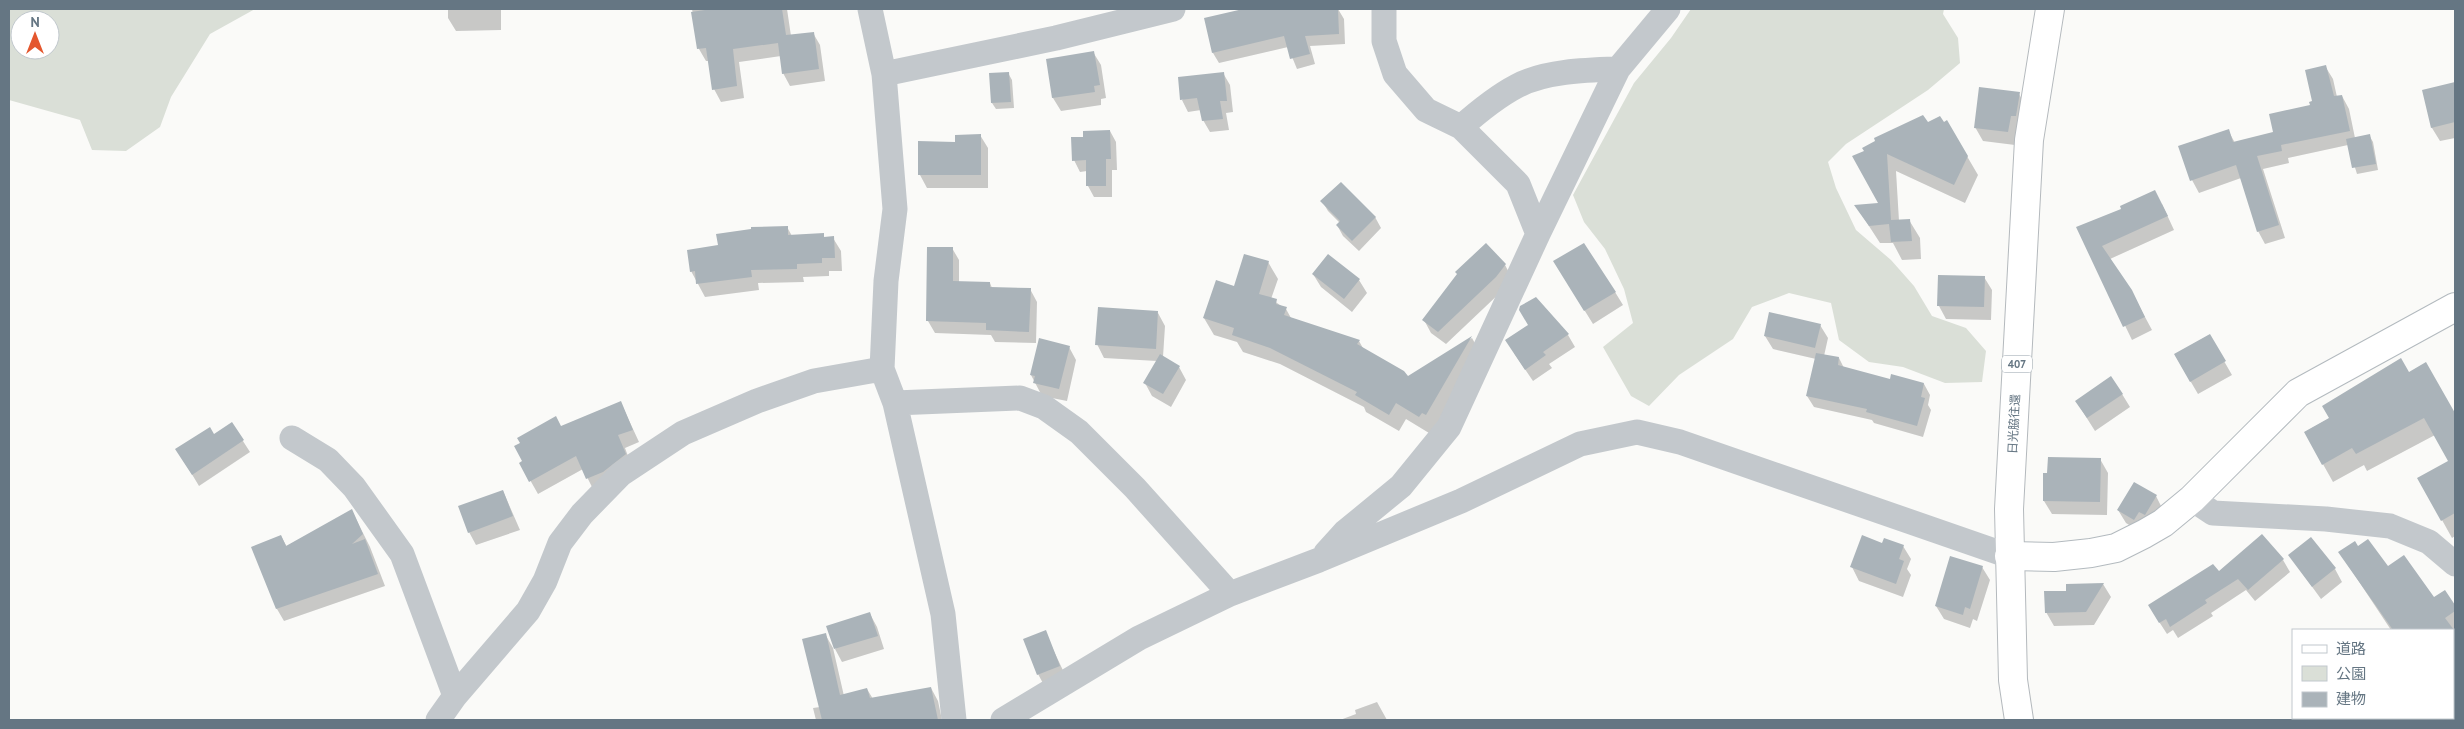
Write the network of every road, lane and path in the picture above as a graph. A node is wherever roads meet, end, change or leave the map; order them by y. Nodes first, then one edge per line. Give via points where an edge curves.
1 (870, 9) edge
2 (1173, 9) edge
3 (1384, 9) edge
4 (1668, 9) edge
5 (2050, 9) edge
6 (1618, 68) junction
7 (884, 74) junction
8 (1461, 127) junction
9 (1538, 234) junction
10 (2455, 307) edge
11 (882, 369) junction
12 (895, 402) junction
13 (292, 438) dead end
14 (2192, 499) junction
15 (2010, 556) junction
16 (1319, 560) junction
17 (2455, 564) edge
18 (1230, 594) junction
19 (455, 696) junction
20 (438, 720) edge
21 (954, 720) edge
22 (1004, 720) edge
23 (2019, 720) edge

1 - 7 street
2 - 7 street via 1056,38
3 - 8 street via 1384,41 1395,74 1426,110
4 - 6 street
5 - 15 main road, 日光脇往還 / 407 via 2029,140
6 - 8 street via 1569,71 1518,85 1485,106
6 - 9 street
7 - 11 street via 895,209 886,281
8 - 9 street via 1518,184
9 - 16 street via 1449,426 1401,486 1345,532
10 - 14 main road via 2298,393
11 - 12 street
11 - 19 street via 814,381 757,401 683,432 621,474 582,514 560,544 528,611
12 - 18 street via 1020,398 1044,407 1079,432 1135,488
12 - 21 street via 943,614
13 - 19 street via 328,460 354,487 402,554
14 - 15 main road via 2163,523 2116,548 2054,557
14 - 17 street via 2213,513 2390,526 2429,542
15 - 16 street via 1680,442 1637,432 1580,444 1461,501
15 - 23 main road, 日光脇往還 / 407 via 2013,680
16 - 18 street
18 - 22 street via 1139,638
19 - 20 street

